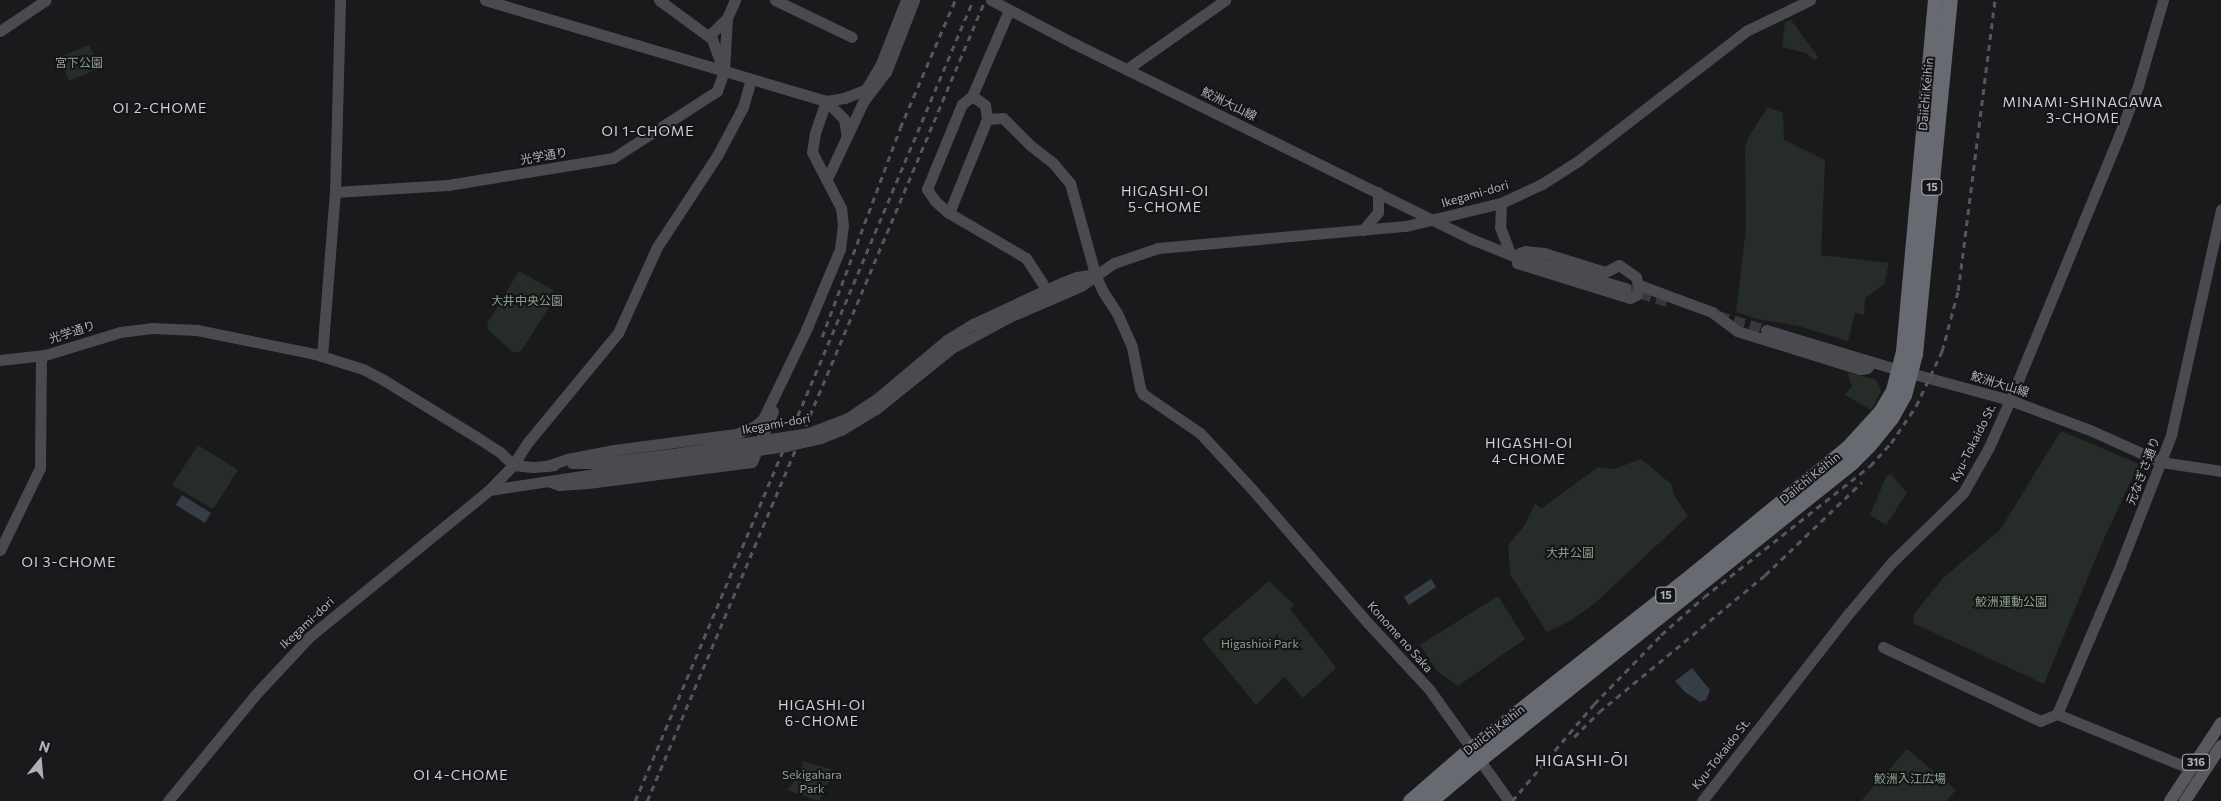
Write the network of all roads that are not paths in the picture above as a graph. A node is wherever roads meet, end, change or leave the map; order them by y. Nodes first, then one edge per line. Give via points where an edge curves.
1 (46, 0) edge
2 (340, 0) edge
3 (485, 0) edge
4 (659, 0) edge
5 (735, 0) edge
6 (775, 0) edge
7 (906, 0) edge
8 (914, 0) edge
9 (991, 0) edge
10 (1225, 0) edge
11 (1810, 0) edge
12 (1935, 0) edge
13 (1950, 0) edge
14 (2163, 0) edge
15 (1009, 10) junction
16 (727, 18) junction
17 (0, 31) edge
18 (709, 36) junction
19 (852, 37) dead end
20 (1127, 69) junction
21 (724, 71) junction
22 (751, 79) junction
23 (870, 88) junction
24 (972, 96) junction
25 (826, 101) junction
26 (987, 120) junction
27 (847, 137) junction
28 (812, 152) junction
29 (836, 159) junction
30 (827, 179) junction
31 (335, 192) junction
32 (1378, 192) junction
33 (1501, 203) junction
34 (2221, 209) edge
35 (949, 213) junction
36 (1435, 220) junction
37 (1363, 230) junction
38 (1513, 253) junction
39 (1095, 274) junction
40 (1640, 286) junction
41 (1625, 288) tunnel mouth
42 (1046, 289) junction
43 (1766, 330) tunnel mouth
44 (950, 344) junction
45 (41, 356) junction
46 (322, 356) junction
47 (0, 360) edge
48 (1872, 362) junction
49 (1905, 372) junction
50 (777, 395) junction
51 (2010, 400) junction
52 (736, 434) junction
53 (681, 457) junction
54 (2162, 462) junction
55 (740, 463) junction
56 (513, 465) junction
57 (547, 466) junction
58 (2221, 471) edge
59 (548, 481) junction
60 (489, 490) junction
61 (0, 550) edge
62 (1883, 647) dead end
63 (2057, 714) junction
64 (2221, 723) edge
65 (2221, 746) edge
66 (1475, 754) junction
67 (2191, 769) junction
68 (168, 801) edge
69 (1410, 801) edge
70 (1430, 801) edge
71 (1509, 801) edge
72 (1702, 801) edge
73 (2170, 801) edge
74 (2185, 801) edge

1 - 17 street
2 - 31 street
3 - 21 street
4 - 18 street
5 - 16 street
6 - 19 street
7 - 23 street
8 - 23 street via 886,72
9 - 15 street, 鮫洲大山線
10 - 20 street
11 - 33 street, Ikegami-dori via 1746,31 1578,161 1542,184
12 - 49 highway, Daiichi Keihin / 15 via 1903,351
13 - 49 highway, Daiichi Keihin / 15 via 1924,262
14 - 51 street, Kyu-Tokaido St. via 2118,138
15 - 20 street, 鮫洲大山線
15 - 24 street
16 - 18 street
16 - 21 street
18 - 21 street via 715,43
20 - 32 street, 鮫洲大山線
21 - 22 street
21 - 31 street, 光学通り via 715,93 613,158 448,185
22 - 25 street
22 - 56 street via 743,107 718,154 657,247 618,333 528,442
23 - 25 street
23 - 27 street
24 - 26 street via 985,105
24 - 35 street via 962,104 927,186 930,195
25 - 27 street via 844,119
25 - 28 street
26 - 35 street
26 - 39 street, Konome no Saka via 1003,118 1068,180
27 - 29 street
28 - 29 street via 824,161
28 - 30 street
29 - 30 street
30 - 50 street via 842,213 840,249
31 - 46 street
32 - 36 street, 鮫洲大山線
32 - 37 street via 1378,212
33 - 36 street, Ikegami-dori
33 - 38 street via 1500,227
34 - 54 street, 元なぎさ通り via 2171,435
35 - 42 street via 1026,258
36 - 37 street, Ikegami-dori
36 - 38 street, 鮫洲大山線 via 1474,240
37 - 39 street, Ikegami-dori via 1158,248 1125,258
38 - 40 street via 1531,251 1604,272 1619,265 1633,274
38 - 40 street via 1519,264 1630,298 1636,295
38 - 41 street, 鮫洲大山線
39 - 42 street, Ikegami-dori via 1077,276
39 - 44 street, Ikegami-dori via 1080,286
39 - 66 street, Konome no Saka via 1132,347 1143,394 1208,440 1429,689
40 - 48 street via 1712,312 1737,331 1860,369 1867,368
42 - 44 street, Ikegami-dori via 973,324
43 - 48 street, 鮫洲大山線
44 - 53 street, Ikegami-dori, bridge via 838,422 788,438
45 - 46 street, 光学通り via 120,332 152,328 196,330
45 - 47 street, 光学通り
45 - 61 street via 40,468
46 - 56 street, 光学通り via 363,370 397,387 500,452
48 - 49 street, 鮫洲大山線
49 - 51 street, 鮫洲大山線
49 - 66 highway, Daiichi Keihin / 15 via 1880,412 1847,448
50 - 52 street via 764,419
50 - 55 street via 773,413 752,462
51 - 54 street, 鮫洲大山線
51 - 72 street, Kyu-Tokaido St. via 1989,447 1958,500 1880,575
52 - 55 street via 749,448 747,458
52 - 57 street via 614,450
53 - 57 street, Ikegami-dori
53 - 59 street, Ikegami-dori
54 - 58 street, 鮫洲大山線
54 - 63 street, 元なぎさ通り
55 - 59 street via 588,484
56 - 57 street, Ikegami-dori
56 - 60 street, Ikegami-dori
59 - 60 street, Ikegami-dori
60 - 68 street, Ikegami-dori via 309,637 255,695
62 - 63 street via 2040,721
63 - 67 street
64 - 67 main road, 316
65 - 74 main road, 316
66 - 69 highway, Daiichi Keihin / 15
66 - 70 highway, Daiichi Keihin / 15
66 - 71 street, Konome no Saka
67 - 73 main road, 316

